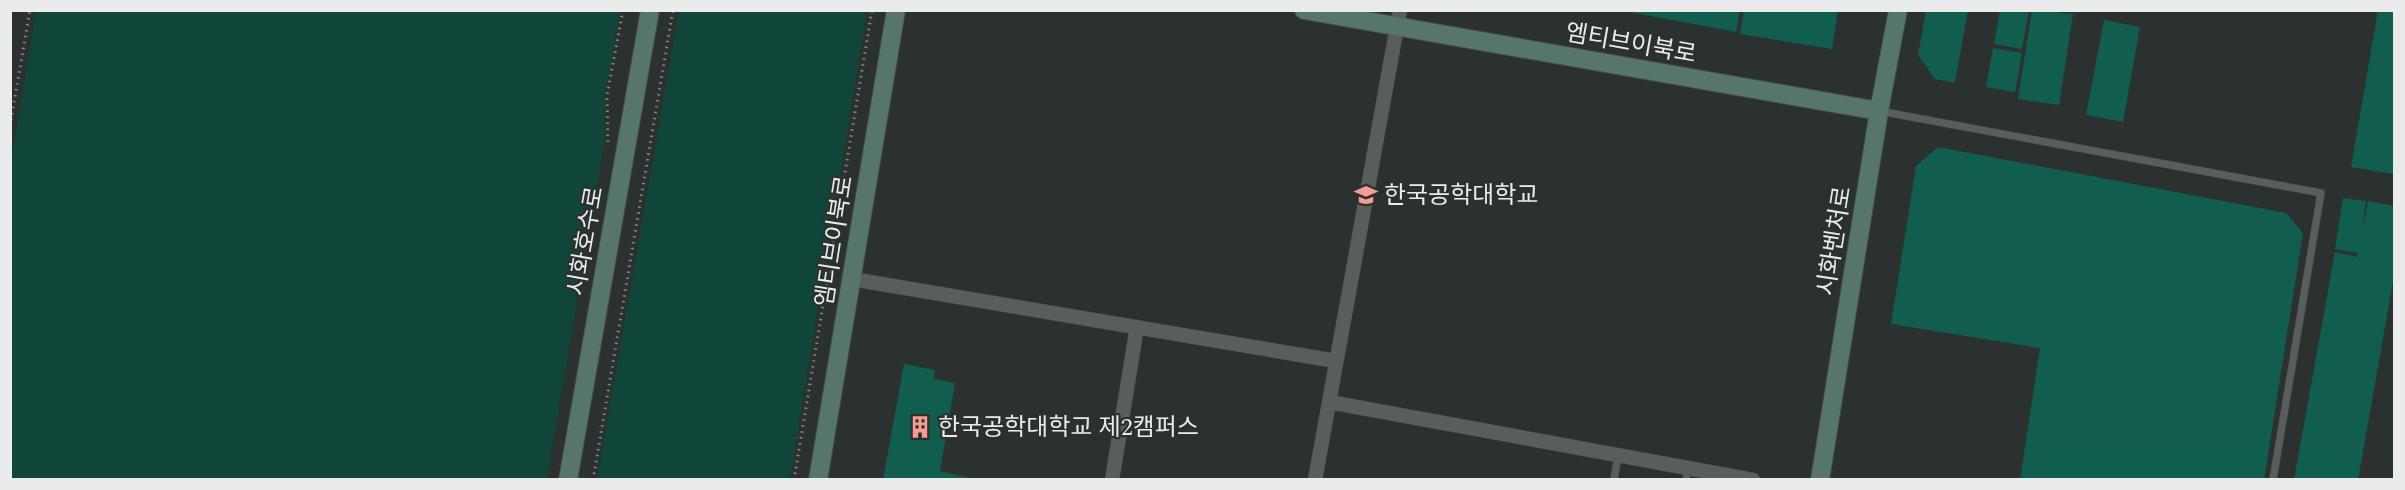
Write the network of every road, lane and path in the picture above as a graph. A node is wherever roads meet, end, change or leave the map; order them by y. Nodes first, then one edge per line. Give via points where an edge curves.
1 (30, 10) edge
2 (623, 10) edge
3 (650, 10) edge
4 (674, 10) edge
5 (872, 10) edge
6 (896, 10) edge
7 (1304, 10) edge
8 (1898, 10) edge
9 (1399, 19) edge
10 (1879, 111) junction
11 (10, 126) edge
12 (606, 153) dead end
13 (852, 279) junction
14 (1137, 327) junction
15 (1336, 361) junction
16 (1329, 402) junction
17 (1618, 455) junction
18 (1687, 474) edge
19 (568, 480) edge
20 (593, 480) edge
21 (794, 480) edge
22 (818, 480) edge
23 (1112, 480) edge
24 (1315, 480) edge
25 (1614, 480) edge
26 (1753, 480) edge
27 (1820, 480) edge
28 (2273, 480) edge

1 - 11 path
2 - 12 path via 607,96
3 - 19 street, 시화호수로
4 - 20 path
5 - 21 path
6 - 13 street, 엠티브이북로
7 - 9 street, 엠티브이북로
8 - 10 street, 시화벤처로
9 - 10 street, 엠티브이북로
9 - 15 street
10 - 27 street, 시화벤처로
10 - 28 lane via 2321,193
13 - 14 street
13 - 22 street, 엠티브이북로
14 - 15 street
14 - 23 street
15 - 16 street
16 - 17 street
16 - 24 street
17 - 18 street
17 - 25 lane
18 - 26 street

